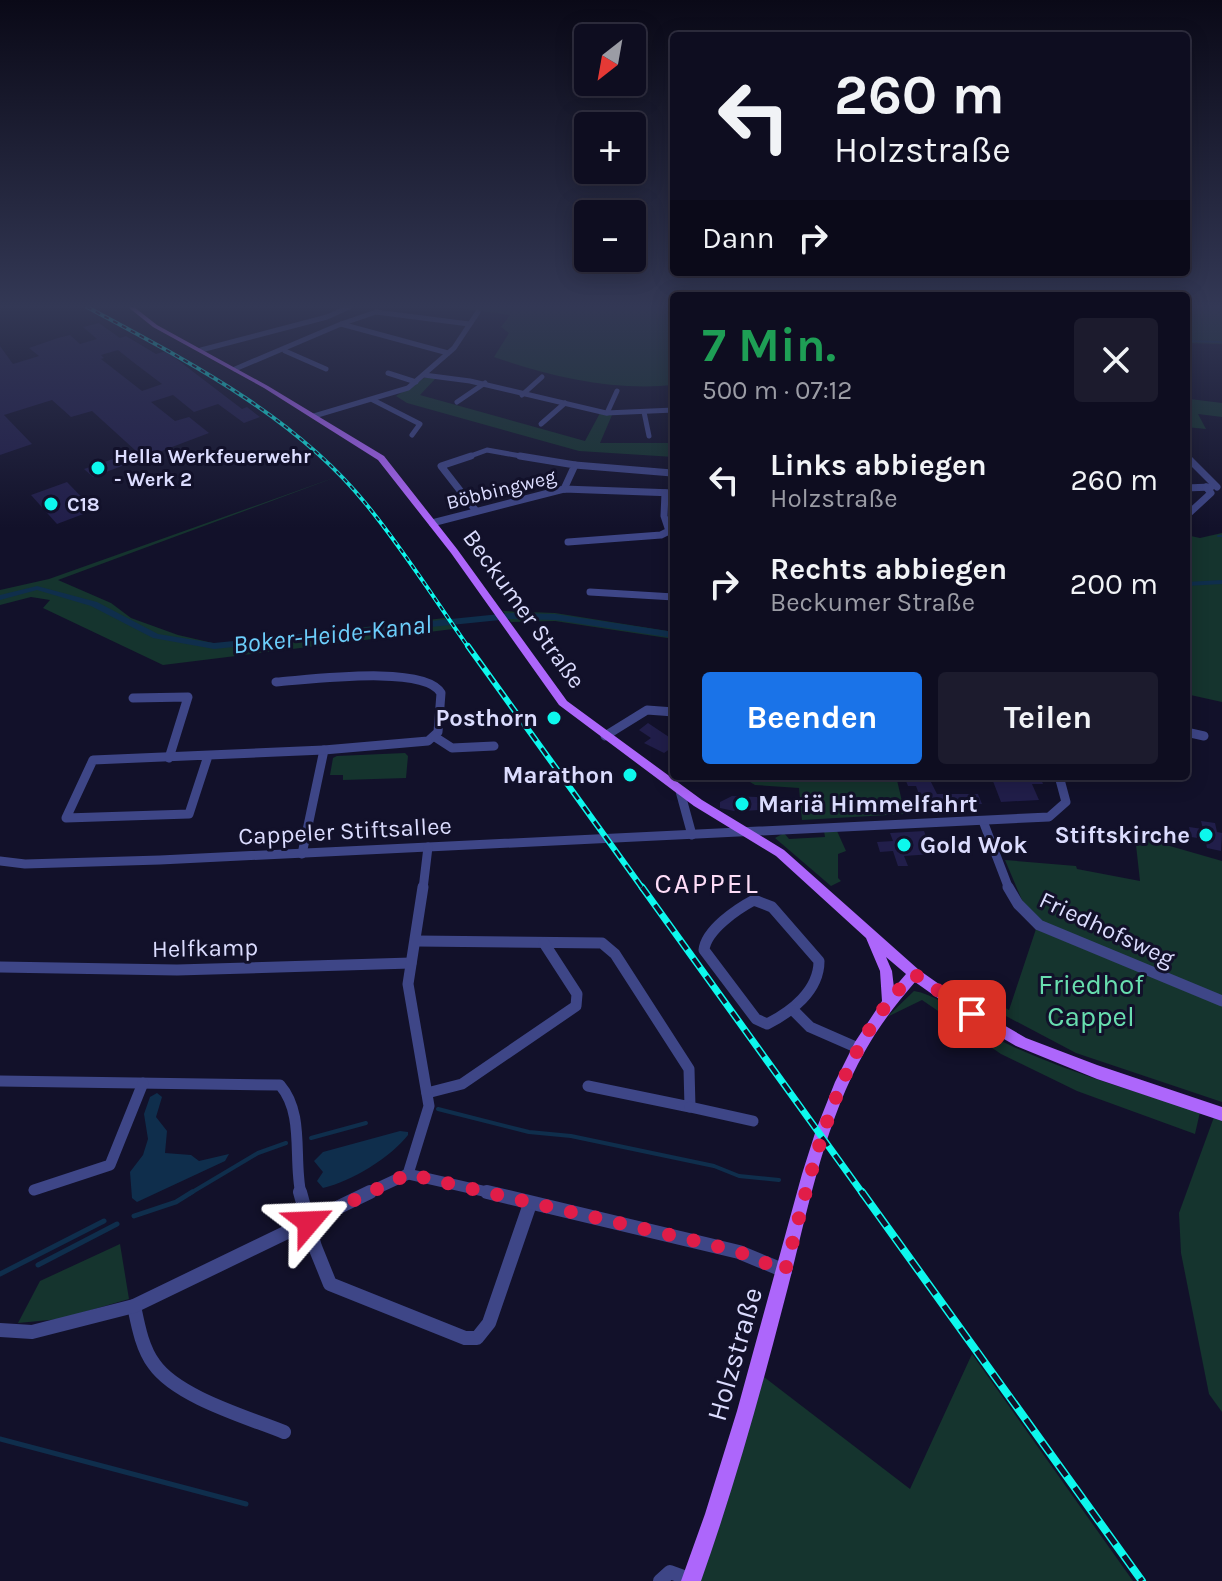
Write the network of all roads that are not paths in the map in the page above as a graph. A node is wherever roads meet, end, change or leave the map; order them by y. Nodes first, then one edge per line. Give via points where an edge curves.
1 (255, 381) edge
2 (412, 381) edge
3 (468, 381) edge
4 (538, 381) edge
5 (416, 382) joint
6 (485, 383) junction
7 (617, 391) dead end
8 (522, 395) junction
9 (373, 400) junction
10 (457, 402) dead end
11 (565, 403) junction
12 (670, 410) edge
13 (644, 412) junction
14 (607, 413) junction
15 (314, 416) junction
16 (541, 424) dead end
17 (412, 435) dead end
18 (649, 436) dead end
19 (434, 460) dead end
20 (1190, 460) edge
21 (575, 465) junction
22 (441, 466) junction
23 (670, 473) edge
24 (1220, 486) edge
25 (1206, 487) junction
26 (1190, 488) edge
27 (564, 489) junction
28 (670, 493) edge
29 (476, 511) junction
30 (1190, 512) edge
31 (432, 523) junction
32 (670, 530) edge
33 (670, 534) edge
34 (568, 542) dead end
35 (590, 592) dead end
36 (670, 597) edge
37 (276, 682) dead end
38 (133, 698) dead end
39 (670, 712) edge
40 (1190, 733) edge
41 (605, 736) junction
42 (1204, 736) dead end
43 (435, 737) junction
44 (494, 746) dead end
45 (324, 750) junction
46 (208, 756) junction
47 (169, 758) junction
48 (1060, 780) edge
49 (680, 791) junction
50 (983, 821) junction
51 (747, 833) junction
52 (692, 835) junction
53 (428, 847) junction
54 (302, 854) junction
55 (0, 861) edge
56 (870, 935) junction
57 (417, 941) junction
58 (544, 943) junction
59 (411, 963) junction
60 (0, 967) edge
61 (914, 974) junction
62 (888, 1000) junction
63 (1222, 1001) edge
64 (794, 1011) junction
65 (858, 1048) junction
66 (0, 1081) edge
67 (143, 1083) junction
68 (588, 1086) dead end
69 (427, 1093) junction
70 (690, 1107) junction
71 (1222, 1114) edge
72 (753, 1121) dead end
73 (408, 1174) junction
74 (34, 1190) dead end
75 (530, 1204) junction
76 (309, 1222) junction
77 (785, 1271) junction
78 (134, 1306) junction
79 (0, 1330) edge
80 (284, 1432) dead end
81 (691, 1580) edge
82 (660, 1581) edge

1 - 15 main road, Beckumer Straße
2 - 5 street
3 - 6 street
4 - 8 street
5 - 9 street via 401,393
6 - 8 street
6 - 10 street
7 - 14 street
8 - 11 street
9 - 15 street
9 - 17 street via 420,424
11 - 14 street
11 - 16 street
12 - 13 street
13 - 14 street
13 - 18 street
15 - 31 main road, Beckumer Straße via 381,458
19 - 22 street
20 - 24 street
21 - 22 street via 487,450
21 - 23 street
21 - 27 street
22 - 29 street
24 - 25 street
25 - 26 street
25 - 30 street via 1211,493
27 - 28 street, Böbbingweg
27 - 29 street, Böbbingweg
28 - 32 street via 664,516
29 - 31 street, Böbbingweg
31 - 41 main road, Beckumer Straße via 563,703
33 - 34 street
35 - 36 street
37 - 43 street via 420,678 435,684 441,694
38 - 47 street via 188,697
39 - 41 street via 647,710
40 - 42 street
41 - 49 main road, Beckumer Straße
43 - 44 street via 452,748
43 - 45 street
45 - 46 street
45 - 54 street
46 - 47 street
46 - 47 street via 189,814 66,818 93,760
48 - 50 street, Cappeler Stiftsallee via 1066,802 1057,814
49 - 51 main road, Beckumer Straße
49 - 52 street
50 - 51 street, Cappeler Stiftsallee
50 - 63 street, Friedhofsweg via 1010,890 1039,925
51 - 52 street, Cappeler Stiftsallee
51 - 56 main road, Beckumer Straße via 805,874
52 - 53 street, Cappeler Stiftsallee
53 - 54 street, Cappeler Stiftsallee
53 - 57 street
54 - 55 street, Cappeler Stiftsallee
56 - 61 main road, Beckumer Straße
56 - 62 main road via 886,971
57 - 58 street
57 - 59 street
58 - 69 street via 577,994 576,1006 462,1084
58 - 70 street via 594,940 615,954 689,1069
59 - 60 street, Helfkamp via 177,970
59 - 69 street via 408,984
61 - 62 main road, Holzstraße
61 - 71 main road, Beckumer Straße via 1021,1042
62 - 65 main road, Holzstraße
64 - 64 street via 767,1024 756,1019 704,950 705,941 754,900 772,907 819,961 819,972
64 - 65 street via 810,1027
65 - 77 main road, Holzstraße via 822,1135
66 - 67 street
67 - 74 street via 110,1165
67 - 76 street via 280,1085 291,1099 297,1180
68 - 70 street
69 - 73 street via 429,1106
70 - 72 street
73 - 75 street
73 - 76 street
75 - 76 street via 489,1323 477,1338 465,1338 330,1284
75 - 77 street via 725,1248
76 - 78 street
77 - 81 main road, Holzstraße
78 - 79 street via 32,1332
78 - 80 street via 144,1346 171,1382
81 - 82 street via 670,1572

